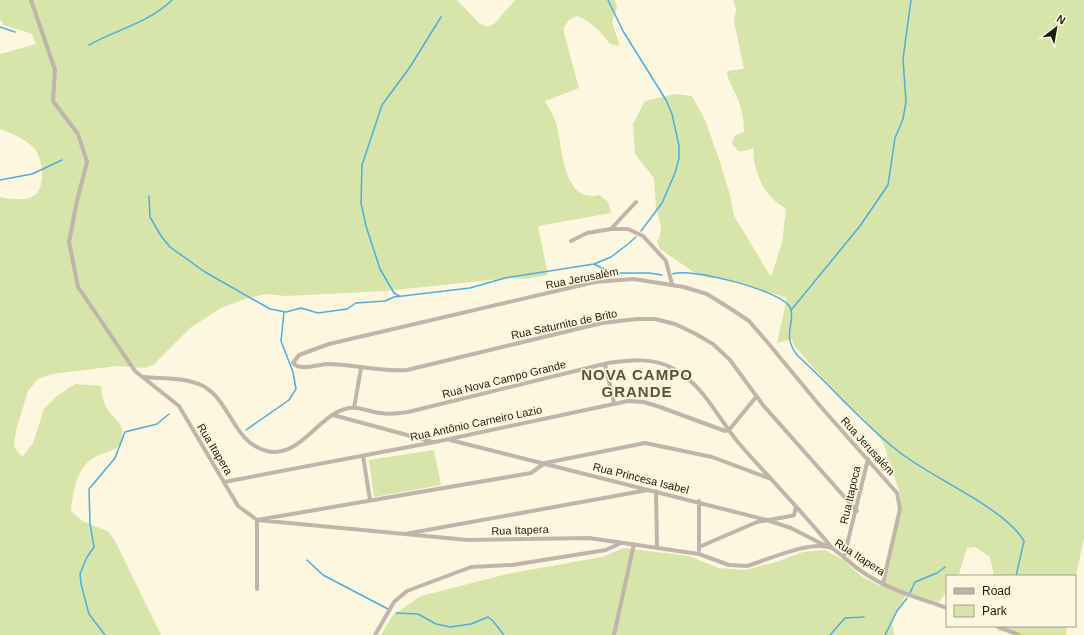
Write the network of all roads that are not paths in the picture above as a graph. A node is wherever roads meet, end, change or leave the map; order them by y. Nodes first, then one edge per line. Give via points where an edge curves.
1 (31, 0) edge
2 (636, 202) dead end
3 (612, 229) junction
4 (571, 241) dead end
5 (672, 284) junction
6 (293, 363) joint
7 (605, 364) junction
8 (361, 368) junction
9 (143, 377) junction
10 (756, 397) junction
11 (614, 403) junction
12 (354, 408) junction
13 (333, 415) junction
14 (729, 430) junction
15 (448, 439) junction
16 (435, 442) junction
17 (363, 456) junction
18 (868, 459) junction
19 (545, 463) junction
20 (772, 480) junction
21 (224, 482) junction
22 (653, 491) junction
23 (370, 500) junction
24 (699, 501) junction
25 (796, 507) junction
26 (857, 511) junction
27 (257, 520) junction
28 (767, 520) junction
29 (399, 535) junction
30 (621, 543) junction
31 (634, 544) junction
32 (826, 546) junction
33 (658, 547) junction
34 (699, 548) junction
35 (832, 548) junction
36 (699, 554) junction
37 (844, 557) junction
38 (884, 584) junction
39 (257, 589) dead end
40 (946, 608) edge
41 (998, 627) edge
42 (375, 635) edge
43 (614, 635) edge
44 (1018, 635) edge

1 - 9 street, Rua Itapera via 55,70 53,101 78,134 87,162 69,242 78,287 135,371
2 - 3 street
3 - 4 street via 587,233
3 - 5 street via 628,229 643,236 666,261
5 - 6 street, Rua Jerusalém via 634,279 595,282 329,344 299,355
5 - 18 street, Rua Jerusalém via 707,294 748,321
6 - 8 street, Rua Saturnito de Brito via 300,367 331,364
7 - 11 street
7 - 12 street, Rua Nova Campo Grande via 408,412 391,414
7 - 14 street, Rua Nova Campo Grande via 640,360 657,362 672,368 684,375 711,402
8 - 10 street, Rua Saturnito de Brito via 407,370 602,323 655,319 674,324 713,344 730,360
8 - 12 street
9 - 13 street, Rua Nova Campo Grande via 190,380 202,386 217,398 247,440 268,452 286,450
9 - 21 street, Rua Itapera via 179,406
10 - 14 street
10 - 26 street, Rua Saturnito de Brito
11 - 14 street, Rua Antônio Carneiro Lazio via 644,402 721,431
11 - 15 street, Rua Antônio Carneiro Lazio
12 - 13 street, Rua Nova Campo Grande via 344,409
13 - 16 street
14 - 20 street, Rua Nova Campo Grande
15 - 16 street, Rua Antônio Carneiro Lazio
15 - 19 street, Rua Princesa Isabel
16 - 17 street, Rua Antônio Carneiro Lazio
17 - 21 street, Rua Antônio Carneiro Lazio
17 - 23 street
18 - 26 street, Rua Itapoca
18 - 38 street, Rua Jerusalém via 897,493 900,504
19 - 20 street via 646,443 712,457
19 - 22 street, Rua Princesa Isabel
19 - 23 street via 531,473
20 - 25 street, Rua Nova Campo Grande
21 - 27 street, Rua Itapera via 238,506
22 - 24 street, Rua Princesa Isabel
22 - 29 street
22 - 33 street
23 - 27 street
24 - 28 street, Rua Princesa Isabel
24 - 34 street
25 - 28 street via 791,516
25 - 35 street, Rua Nova Campo Grande
26 - 37 street, Rua Itapoca
27 - 29 street, Rua Itapera
27 - 39 street
28 - 32 street, Rua Princesa Isabel via 791,528
28 - 34 street
29 - 30 street, Rua Itapera via 483,540 589,538
30 - 31 street, Rua Itapera
30 - 42 street via 606,550 512,565 471,567 407,591 394,602
31 - 33 street, Rua Itapera
31 - 43 street
32 - 35 street, Rua Itapera
32 - 36 street, Rua Itapera via 807,548 747,566 729,565
33 - 36 street, Rua Itapera
34 - 36 street
35 - 37 street, Rua Itapera
37 - 38 street, Rua Itapera via 864,573
38 - 40 street, Rua Itapera
41 - 44 street

